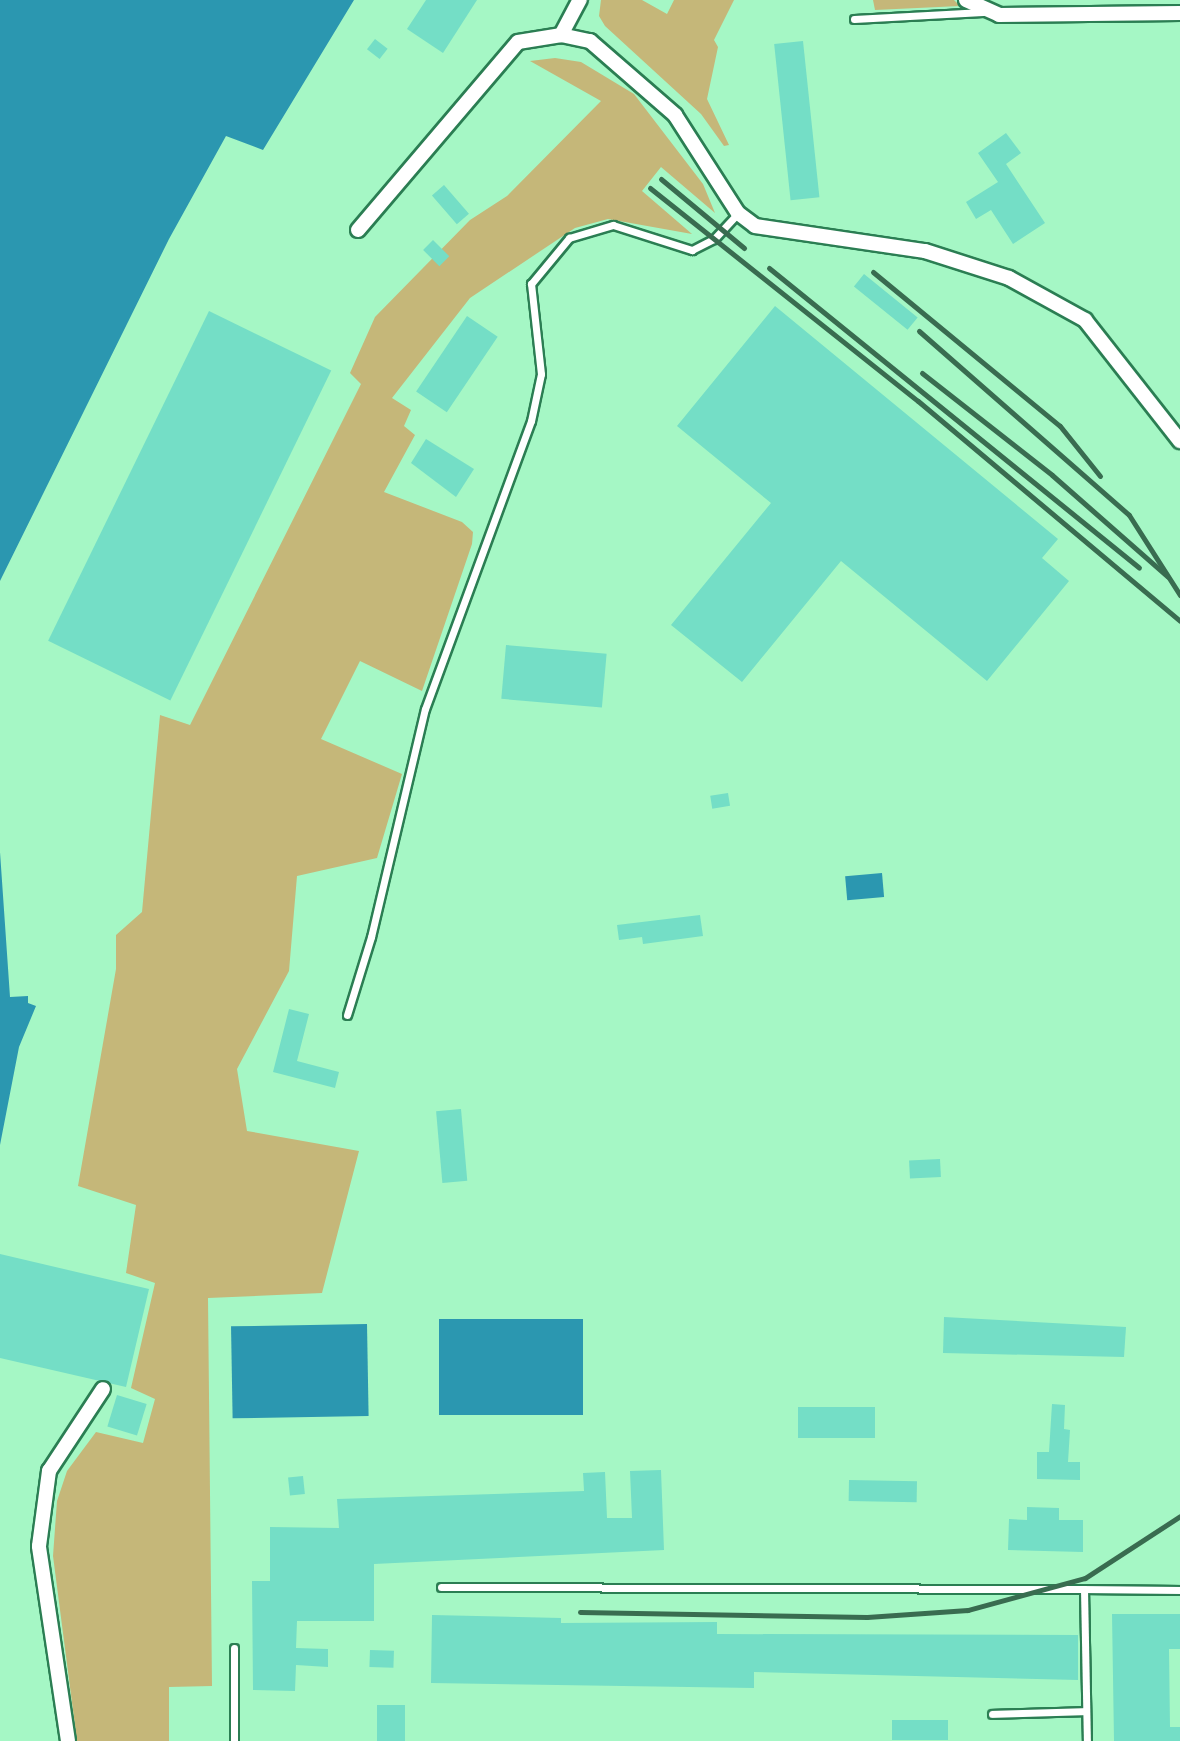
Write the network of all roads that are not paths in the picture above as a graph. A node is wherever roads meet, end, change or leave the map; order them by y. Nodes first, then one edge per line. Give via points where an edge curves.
1 (580, 0) edge
2 (966, 0) edge
3 (983, 12) junction
4 (1180, 13) edge
5 (854, 19) dead end
6 (561, 35) junction
7 (738, 213) junction
8 (358, 230) dead end
9 (1180, 441) edge
10 (347, 1015) dead end
11 (103, 1389) dead end
12 (441, 1587) dead end
13 (1084, 1589) junction
14 (1180, 1590) edge
15 (234, 1648) dead end
16 (1086, 1711) junction
17 (992, 1714) dead end
18 (68, 1741) edge
19 (234, 1741) edge
20 (1087, 1741) edge

1 - 6 street
2 - 3 street
3 - 4 street
3 - 5 lane
6 - 7 street via 590,41 609,54 675,115
6 - 8 street via 518,42 497,62
7 - 9 street via 766,230 925,251 1009,278 1085,320
7 - 10 lane via 714,239 692,250 613,225 569,238 531,284 541,374 531,421 425,709
11 - 18 street via 49,1471 39,1546
12 - 13 lane
13 - 14 lane
13 - 16 lane
15 - 19 lane
16 - 17 lane
16 - 20 lane

